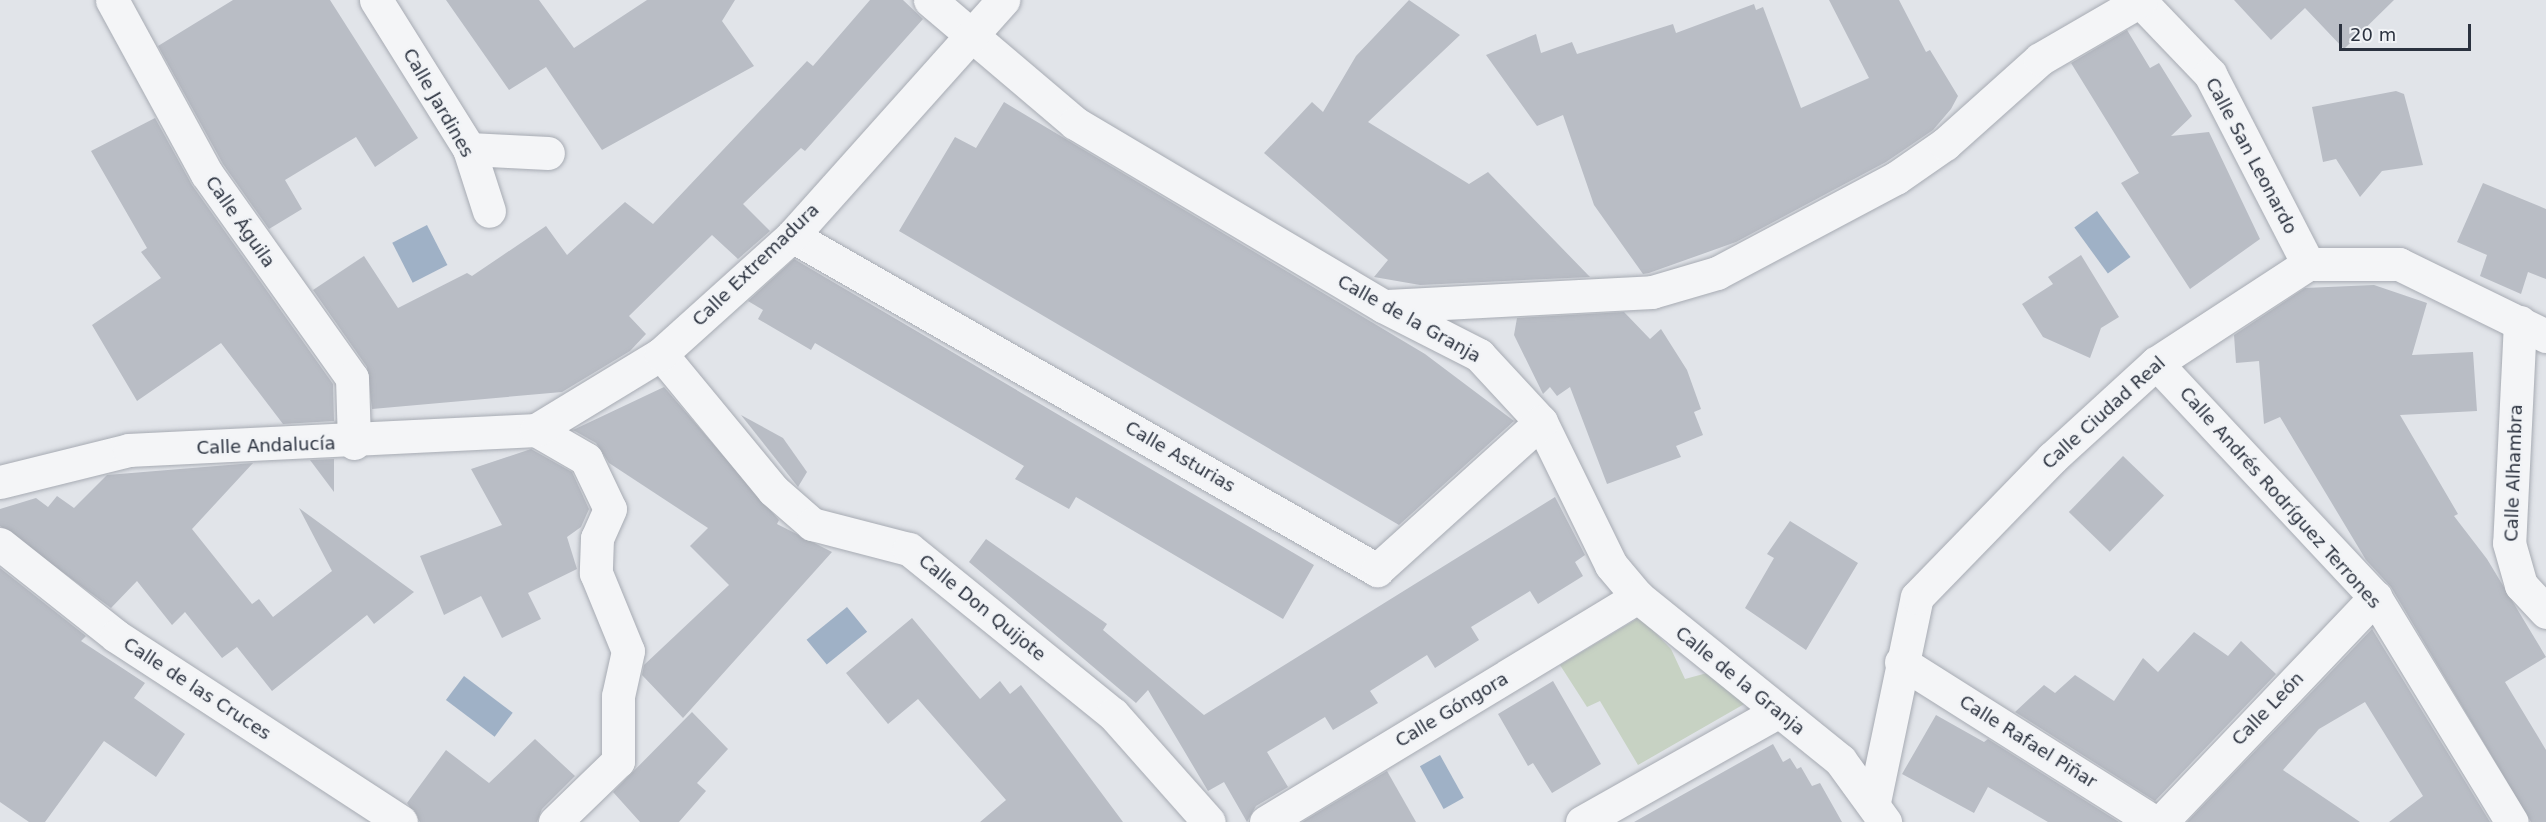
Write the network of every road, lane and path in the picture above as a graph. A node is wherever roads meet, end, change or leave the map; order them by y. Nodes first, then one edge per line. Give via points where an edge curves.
1 (112, 0) edge
2 (376, 0) edge
3 (930, 0) edge
4 (1003, 0) edge
5 (2139, 0) edge
6 (970, 38) junction
7 (469, 149) junction
8 (548, 153) dead end
9 (489, 211) dead end
10 (792, 236) junction
11 (2308, 264) junction
12 (1383, 306) junction
13 (2533, 329) edge
14 (661, 354) junction
15 (2156, 363) junction
16 (1541, 422) junction
17 (536, 430) junction
18 (354, 442) junction
19 (0, 482) edge
20 (0, 544) edge
21 (1638, 597) junction
22 (2375, 597) junction
23 (2546, 612) edge
24 (1901, 662) junction
25 (1777, 712) junction
26 (1880, 812) edge
27 (401, 822) edge
28 (555, 822) edge
29 (1209, 822) edge
30 (1266, 822) edge
31 (1582, 822) edge
32 (2154, 822) edge
33 (2161, 822) edge
34 (2512, 822) edge

1 - 18 street, Calle Águila via 207,174 352,378
2 - 7 street, Calle Jardines
3 - 6 street, Calle de la Granja
4 - 6 street
5 - 11 street, Calle San Leonardo via 2210,74
5 - 12 street via 2040,59 1945,144 1896,178 1717,273 1652,292
6 - 10 street, Calle Extremadura
6 - 12 street, Calle de la Granja via 1075,123
7 - 8 street
7 - 9 street, Calle Jardines
10 - 14 street, Calle Extremadura
10 - 16 street, Calle Asturias via 1377,570
11 - 13 street via 2399,264
11 - 15 street, Calle Ciudad Real
12 - 16 street, Calle de la Granja via 1479,355
13 - 23 street, Calle Alhambra via 2509,543 2521,585
14 - 17 street, Calle Extremadura
14 - 29 street, Calle Don Quijote via 773,490 812,525 909,549 1113,714
15 - 22 street, Calle Andrés Rodríguez Terrones
15 - 24 street, Calle Ciudad Real via 2052,458 1917,597
16 - 21 street, Calle de la Granja via 1611,565
17 - 18 street, Calle Andalucía
17 - 28 street via 586,459 610,509 597,538 596,573 628,651 618,696 618,761
18 - 19 street, Calle Andalucía via 129,450
20 - 27 street, Calle de las Cruces via 116,636
21 - 25 street, Calle de la Granja
21 - 30 street, Calle Góngora
22 - 33 street, Calle León
22 - 34 street, Calle Andrés Rodríguez Terrones
24 - 26 street, Calle Ciudad Real
24 - 32 street, Calle Rafael Piñar
25 - 26 street, Calle de la Granja via 1840,760
25 - 31 street

